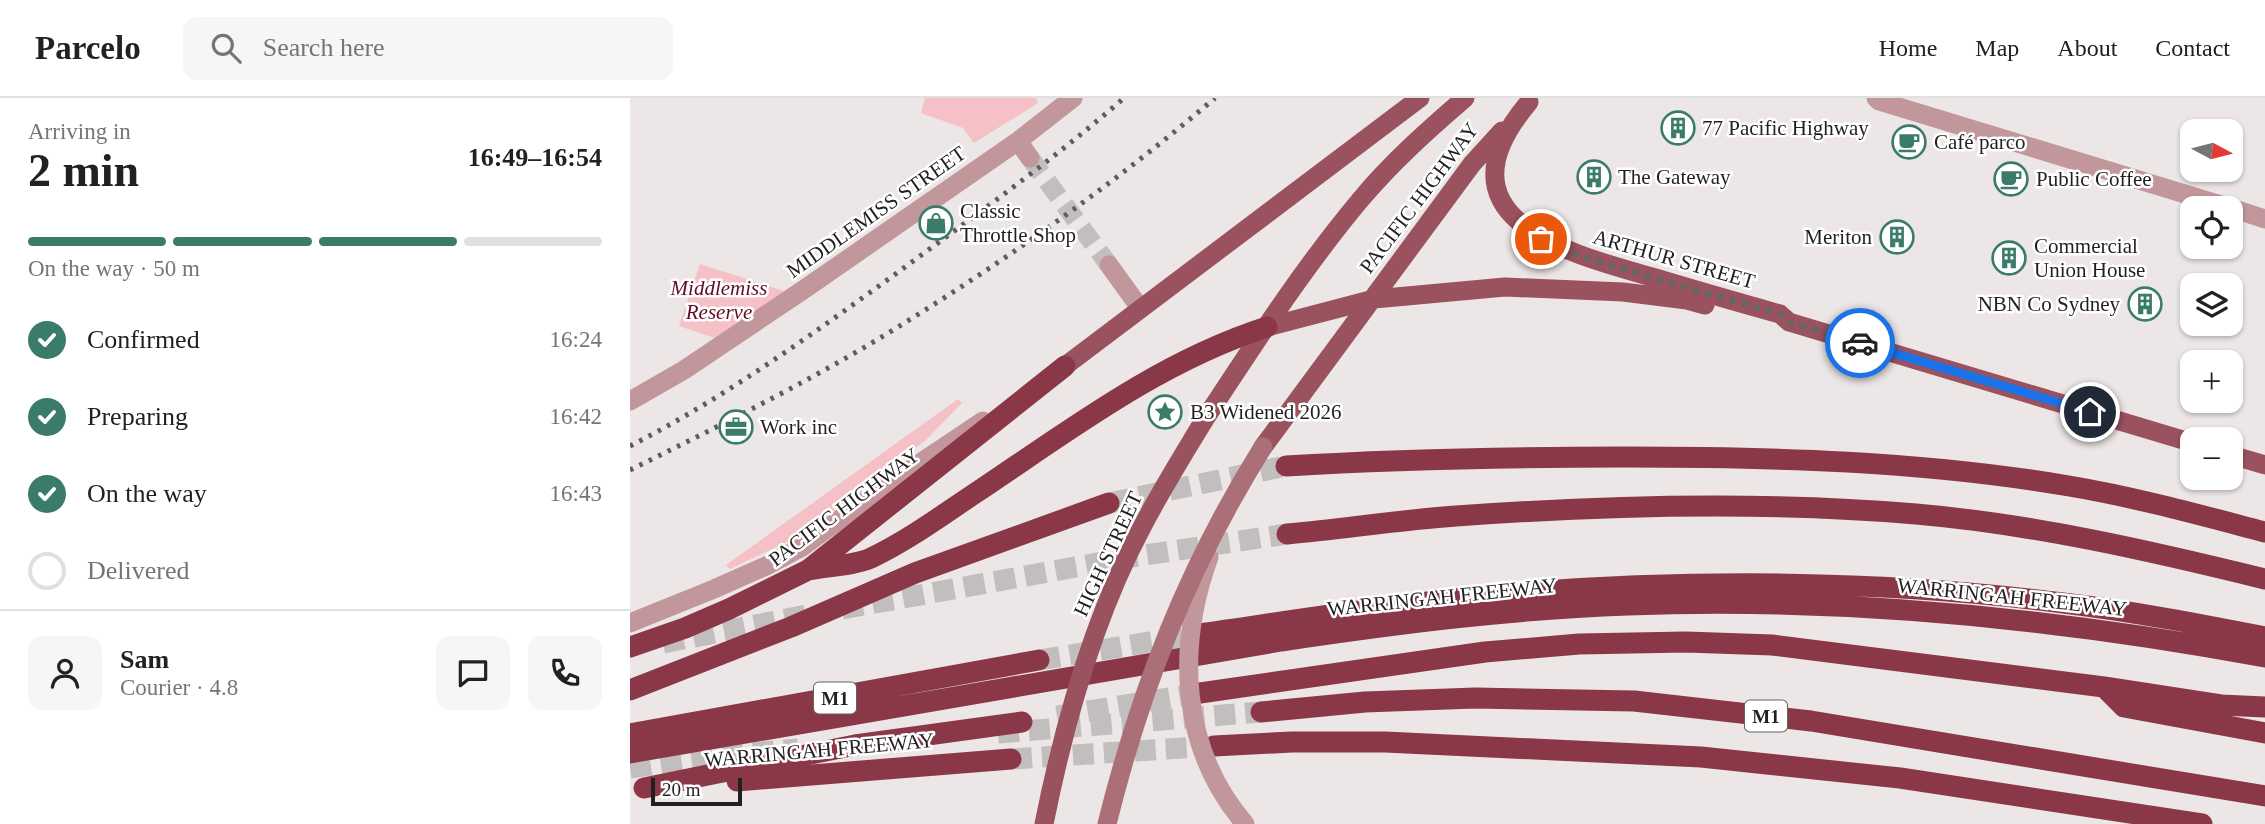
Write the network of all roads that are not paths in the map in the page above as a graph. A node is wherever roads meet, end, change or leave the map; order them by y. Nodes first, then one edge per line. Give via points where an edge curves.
1 (1073, 98) edge
2 (1420, 98) edge
3 (1465, 98) edge
4 (1876, 98) edge
5 (1532, 100) edge
6 (1018, 141) junction
7 (1030, 158) tunnel mouth
8 (2192, 196) edge
9 (2243, 212) edge
10 (2265, 219) edge
11 (1109, 265) tunnel mouth
12 (1374, 299) junction
13 (1140, 307) junction
14 (1789, 322) junction
15 (1267, 327) junction
16 (1065, 366) junction
17 (630, 401) edge
18 (2180, 439) edge
19 (2243, 458) edge
20 (1252, 464) junction
21 (2265, 465) edge
22 (1286, 466) tunnel mouth
23 (1109, 503) tunnel mouth
24 (2265, 532) edge
25 (1287, 534) tunnel mouth
26 (808, 570) junction
27 (2265, 579) edge
28 (630, 623) edge
29 (1199, 634) tunnel mouth
30 (2265, 637) edge
31 (630, 648) edge
32 (2265, 657) edge
33 (1039, 660) tunnel mouth
34 (630, 690) edge
35 (1200, 693) tunnel mouth
36 (2265, 707) edge
37 (1261, 712) tunnel mouth
38 (2219, 714) junction
39 (1022, 722) dead end
40 (2265, 733) edge
41 (630, 734) edge
42 (1214, 746) tunnel mouth
43 (630, 752) edge
44 (1011, 759) tunnel mouth
45 (637, 789) edge
46 (2265, 796) edge
47 (1044, 824) edge
48 (1107, 824) edge
49 (1245, 824) edge
50 (2202, 824) edge

1 - 6 street, MIDDLEMISS STREET
2 - 13 main road, PACIFIC HIGHWAY
3 - 15 main road, PACIFIC HIGHWAY via 1362,198
4 - 8 street
5 - 12 main road, PACIFIC HIGHWAY via 1472,163
5 - 14 main road, ARTHUR STREET via 1506,135 1494,170 1502,199 1524,228 1559,248 1780,314
6 - 7 street
6 - 17 street, MIDDLEMISS STREET via 684,370
9 - 10 street
11 - 13 street
12 - 14 main road, ARTHUR STREET via 1541,287 1652,295 1687,300 1777,326
12 - 15 main road, ARTHUR STREET
12 - 20 main road, bridge
13 - 16 main road, PACIFIC HIGHWAY
14 - 18 main road, ARTHUR STREET
15 - 26 highway via 1192,356 1109,404 869,559
15 - 47 main road, HIGH STREET, bridge via 1203,422 1140,530 1101,618 1073,706
16 - 26 highway, PACIFIC HIGHWAY
16 - 28 street, PACIFIC HIGHWAY via 802,547
19 - 21 main road
20 - 48 main road, bridge via 1193,573 1158,652
20 - 49 street, bridge via 1205,568 1189,632 1187,667 1209,769
22 - 24 highway via 1496,457 1840,460 2069,486
23 - 34 highway via 915,573
25 - 27 highway via 1454,516 1634,507 1820,508 1966,519
26 - 31 highway, PACIFIC HIGHWAY via 729,609
29 - 30 highway, WARRINGAH FREEWAY via 1516,593 1611,587 1823,585 2062,602
32 - 43 highway, WARRINGAH FREEWAY via 2081,627 1969,615 1811,606 1628,605 1514,612 1281,641
33 - 41 highway, WARRINGAH FREEWAY / M1
35 - 38 highway via 1485,652 1686,642 1772,645 2104,687 2124,707
36 - 38 highway
37 - 46 highway, M1 via 1475,698 1634,701 1811,720
38 - 40 highway
39 - 45 highway via 855,745
42 - 50 highway via 1385,742 1701,757 1900,778
44 - 45 highway, WARRINGAH FREEWAY

